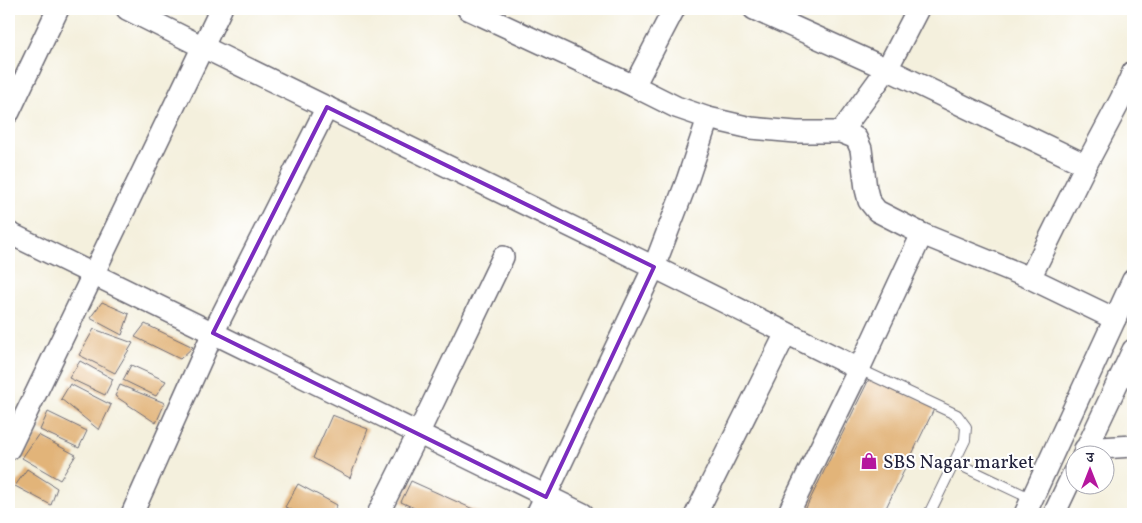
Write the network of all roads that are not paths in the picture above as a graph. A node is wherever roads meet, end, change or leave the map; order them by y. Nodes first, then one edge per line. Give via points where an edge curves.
1 (58, 9) edge
2 (127, 9) edge
3 (221, 9) edge
4 (468, 9) edge
5 (674, 9) edge
6 (754, 9) edge
7 (918, 9) edge
8 (203, 47) junction
9 (887, 70) junction
10 (1133, 72) edge
11 (634, 86) junction
12 (1127, 102) edge
13 (327, 107) junction
14 (9, 112) edge
15 (708, 118) junction
16 (841, 132) junction
17 (1086, 165) junction
18 (9, 233) edge
19 (922, 234) junction
20 (503, 257) dead end
21 (654, 267) junction
22 (93, 274) junction
23 (1030, 278) junction
24 (1131, 295) edge
25 (1115, 319) junction
26 (213, 333) junction
27 (786, 333) junction
28 (1133, 350) edge
29 (859, 370) junction
30 (418, 434) junction
31 (1087, 446) edge
32 (1133, 446) edge
33 (1114, 448) edge
34 (9, 449) edge
35 (954, 462) junction
36 (1066, 496) edge
37 (541, 505) edge
38 (1029, 507) edge
39 (1060, 512) edge
40 (132, 514) edge
41 (378, 514) edge
42 (583, 514) edge
43 (696, 514) edge
44 (788, 514) edge
45 (929, 514) edge

1 - 14 street
2 - 8 street
3 - 8 street
4 - 11 street
5 - 11 street
6 - 9 street
7 - 9 street
8 - 13 street
8 - 22 street
9 - 16 street
9 - 17 street
10 - 12 street
11 - 15 street via 676,107
12 - 17 street
13 - 21 street
13 - 26 street
15 - 16 street via 751,128
15 - 21 street
16 - 19 street via 856,138 861,149 869,201 877,211
17 - 23 street
18 - 22 street
19 - 23 street
19 - 29 street
20 - 30 street
21 - 27 street
21 - 37 street
22 - 26 street
22 - 34 street
23 - 25 street
24 - 25 street
25 - 38 street
26 - 30 street
26 - 40 street
27 - 29 street
27 - 43 street
28 - 31 street
29 - 35 lane via 957,415 966,427 966,440
29 - 44 street
30 - 37 street
30 - 41 street
32 - 33 street
35 - 38 lane
35 - 45 lane
36 - 39 street
37 - 42 street
38 - 39 street

